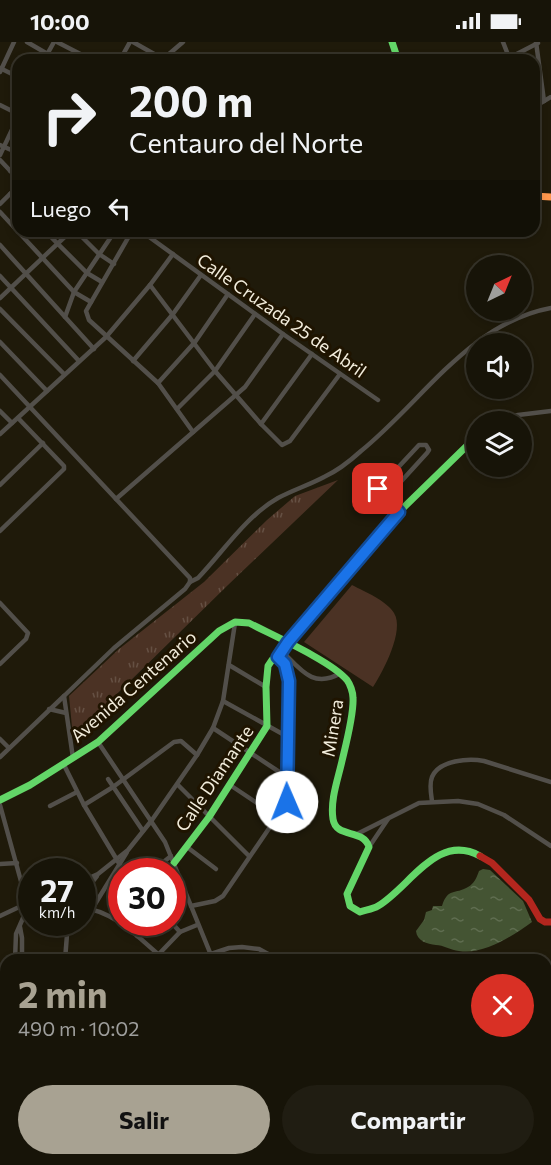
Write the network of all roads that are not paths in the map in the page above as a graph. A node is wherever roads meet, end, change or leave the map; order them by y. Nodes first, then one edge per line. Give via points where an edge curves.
1 (14, 42) edge
2 (27, 42) edge
3 (55, 42) edge
4 (131, 42) edge
5 (183, 42) edge
6 (538, 42) edge
7 (47, 54) joint
8 (80, 54) edge
9 (154, 54) edge
10 (169, 54) edge
11 (518, 54) edge
12 (540, 62) edge
13 (1, 69) edge
14 (551, 97) edge
15 (544, 101) junction
16 (540, 103) edge
17 (12, 127) edge
18 (2, 146) edge
19 (0, 155) edge
20 (0, 160) edge
21 (10, 171) edge
22 (0, 193) edge
23 (10, 194) edge
24 (5, 199) junction
25 (0, 204) edge
26 (0, 212) edge
27 (12, 225) edge
28 (23, 237) edge
29 (51, 237) edge
30 (65, 237) edge
31 (82, 237) edge
32 (111, 237) edge
33 (129, 237) edge
34 (149, 237) edge
35 (57, 244) junction
36 (0, 246) edge
37 (99, 254) junction
38 (173, 254) junction
39 (42, 258) junction
40 (114, 264) junction
41 (26, 273) junction
42 (87, 273) junction
43 (201, 275) junction
44 (0, 276) edge
45 (102, 282) junction
46 (150, 285) junction
47 (11, 287) junction
48 (74, 292) junction
49 (228, 294) junction
50 (0, 298) edge
51 (91, 302) junction
52 (551, 308) edge
53 (0, 309) edge
54 (173, 314) junction
55 (255, 314) junction
56 (65, 317) junction
57 (283, 334) junction
58 (106, 337) junction
59 (0, 342) edge
60 (195, 342) junction
61 (94, 349) junction
62 (312, 354) junction
63 (133, 361) junction
64 (79, 362) junction
65 (215, 371) junction
66 (64, 374) junction
67 (340, 374) junction
68 (0, 375) edge
69 (158, 382) junction
70 (47, 391) junction
71 (236, 396) junction
72 (378, 400) dead end
73 (29, 407) junction
74 (177, 408) junction
75 (0, 411) edge
76 (551, 411) edge
77 (532, 413) edge
78 (18, 418) junction
79 (12, 423) junction
80 (261, 424) junction
81 (193, 432) junction
82 (0, 434) edge
83 (43, 443) junction
84 (466, 446) edge
85 (0, 484) edge
86 (386, 498) junction
87 (116, 499) junction
88 (399, 512) junction
89 (0, 531) edge
90 (190, 582) junction
91 (0, 603) edge
92 (235, 622) junction
93 (288, 642) junction
94 (280, 654) junction
95 (0, 664) edge
96 (229, 665) junction
97 (341, 673) junction
98 (266, 687) junction
99 (64, 696) junction
100 (223, 701) junction
101 (49, 709) junction
102 (66, 713) junction
103 (267, 726) junction
104 (213, 728) junction
105 (288, 737) junction
106 (0, 740) edge
107 (98, 742) junction
108 (9, 748) junction
109 (251, 753) junction
110 (197, 755) junction
111 (0, 757) edge
112 (73, 758) junction
113 (64, 765) junction
114 (287, 777) junction
115 (108, 779) dead end
116 (123, 779) junction
117 (551, 782) edge
118 (178, 785) junction
119 (230, 785) junction
120 (113, 787) junction
121 (77, 792) junction
122 (0, 800) edge
123 (432, 801) junction
124 (84, 804) junction
125 (0, 805) edge
126 (50, 806) dead end
127 (209, 817) junction
128 (278, 817) junction
129 (388, 818) junction
130 (152, 820) junction
131 (143, 831) junction
132 (357, 834) junction
133 (551, 846) edge
134 (187, 847) junction
135 (369, 847) junction
136 (128, 850) junction
137 (249, 856) junction
138 (116, 858) edge
139 (119, 858) edge
140 (124, 858) edge
141 (172, 858) edge
142 (174, 858) edge
143 (18, 863) joint
144 (0, 864) edge
145 (108, 867) edge
146 (216, 869) dead end
147 (98, 874) joint
148 (96, 877) edge
149 (108, 885) edge
150 (186, 893) edge
151 (96, 904) edge
152 (191, 906) junction
153 (18, 907) edge
154 (0, 916) edge
155 (551, 922) edge
156 (197, 925) junction
157 (18, 930) edge
158 (186, 930) edge
159 (22, 936) edge
160 (67, 936) edge
161 (137, 936) edge
162 (176, 936) edge
163 (15, 954) edge
164 (22, 954) edge
165 (65, 954) edge
166 (157, 954) edge
167 (159, 954) edge
168 (211, 954) joint
169 (271, 954) edge

1 - 13 street
2 - 7 street
3 - 7 street
3 - 8 street
4 - 9 street
5 - 10 street
6 - 11 street
12 - 15 street
14 - 15 street
15 - 16 street
17 - 18 street
18 - 19 street
20 - 21 street
22 - 24 street
23 - 24 street
24 - 25 street
26 - 27 street
28 - 39 street
29 - 35 street
30 - 35 street
31 - 37 street
32 - 37 street
33 - 40 street
34 - 38 street, Calle Cruzada 25 de Abril
35 - 39 street
35 - 42 street
36 - 41 street
37 - 40 street
37 - 42 street
38 - 43 street, Calle Cruzada 25 de Abril
38 - 46 street
39 - 41 street
39 - 48 street
40 - 45 street
41 - 47 street
41 - 56 street
42 - 45 street
42 - 48 street
43 - 49 street, Calle Cruzada 25 de Abril
43 - 54 street
44 - 47 street
45 - 51 street
46 - 54 street
46 - 58 street
47 - 50 street
47 - 64 street
48 - 51 street
48 - 56 street
49 - 55 street, Calle Cruzada 25 de Abril
49 - 60 street
51 - 58 street via 86,311 88,320
52 - 90 street via 493,331 462,354 362,450 325,477 277,499 260,512
53 - 66 street
54 - 60 street
54 - 63 street
55 - 57 street, Calle Cruzada 25 de Abril
55 - 65 street
56 - 61 street
57 - 62 street, Calle Cruzada 25 de Abril
57 - 71 street
58 - 61 street
58 - 63 street
59 - 70 street
60 - 65 street
60 - 69 street
61 - 64 street
62 - 67 street, Calle Cruzada 25 de Abril
62 - 80 street
63 - 69 street
64 - 66 street
65 - 71 street
65 - 74 street
66 - 70 street
67 - 72 street, Calle Cruzada 25 de Abril
67 - 80 street via 290,441 282,445
68 - 73 street
69 - 74 street
70 - 73 street
71 - 80 street
71 - 81 street
73 - 78 street
73 - 87 street
74 - 81 street
75 - 79 street
76 - 77 street
78 - 79 street
78 - 83 street
79 - 82 street
81 - 87 street
83 - 85 street
83 - 89 street via 64,469
84 - 88 street, Calle Diamante
86 - 86 street via 379,492 380,486 418,445 426,445 427,453
86 - 88 street
87 - 90 street via 188,574
88 - 93 street, Calle Diamante
90 - 99 street
91 - 95 street via 28,633
92 - 93 street via 249,623
92 - 96 street
92 - 107 street, Avenida Centenario via 219,631
93 - 94 street, Calle Diamante
93 - 97 street
94 - 97 street via 316,680 326,681
94 - 98 street, Calle Diamante via 270,662
94 - 105 street via 288,675
96 - 98 street
96 - 100 street
97 - 132 street, Minera via 349,682 353,698 332,805 333,822 340,831
98 - 103 street, Calle Diamante
99 - 101 street
99 - 102 street
100 - 103 street
100 - 104 street
101 - 102 street
101 - 108 street
102 - 112 street
103 - 105 street
103 - 109 street, Calle Diamante
104 - 109 street
104 - 110 street
105 - 114 street
106 - 108 street
107 - 112 street, Avenida Centenario
107 - 116 street
108 - 111 street
109 - 114 street
109 - 119 street, Calle Diamante
110 - 116 street via 178,741
110 - 118 street
112 - 113 street, Avenida Centenario
113 - 121 street
113 - 122 street, Avenida Centenario
114 - 128 street via 289,797
115 - 120 street
116 - 120 street
116 - 130 street
117 - 123 street via 484,761 461,760 434,773
118 - 127 street
118 - 130 street
119 - 127 street, Calle Diamante
119 - 128 street
120 - 124 street
120 - 131 street
121 - 124 street
121 - 126 street
123 - 129 street via 412,805
123 - 133 street via 467,802 493,810
124 - 138 street
125 - 143 street
127 - 134 street, Calle Diamante
127 - 137 street
128 - 137 street
129 - 132 street
129 - 135 street
130 - 131 street
130 - 141 street
131 - 136 street
132 - 135 street via 366,838
134 - 142 street, Calle Diamante
134 - 146 street
135 - 155 street via 347,894 356,911 378,907 431,858 466,851 492,863 529,900 540,919
136 - 139 street
136 - 140 street
137 - 152 street via 223,896
143 - 144 street
145 - 147 street
147 - 148 street
149 - 151 street
150 - 152 street
152 - 156 street
153 - 154 street
156 - 158 street
156 - 168 street
157 - 163 street
159 - 164 street
160 - 165 street
161 - 166 street
162 - 167 street
168 - 169 street via 252,947

